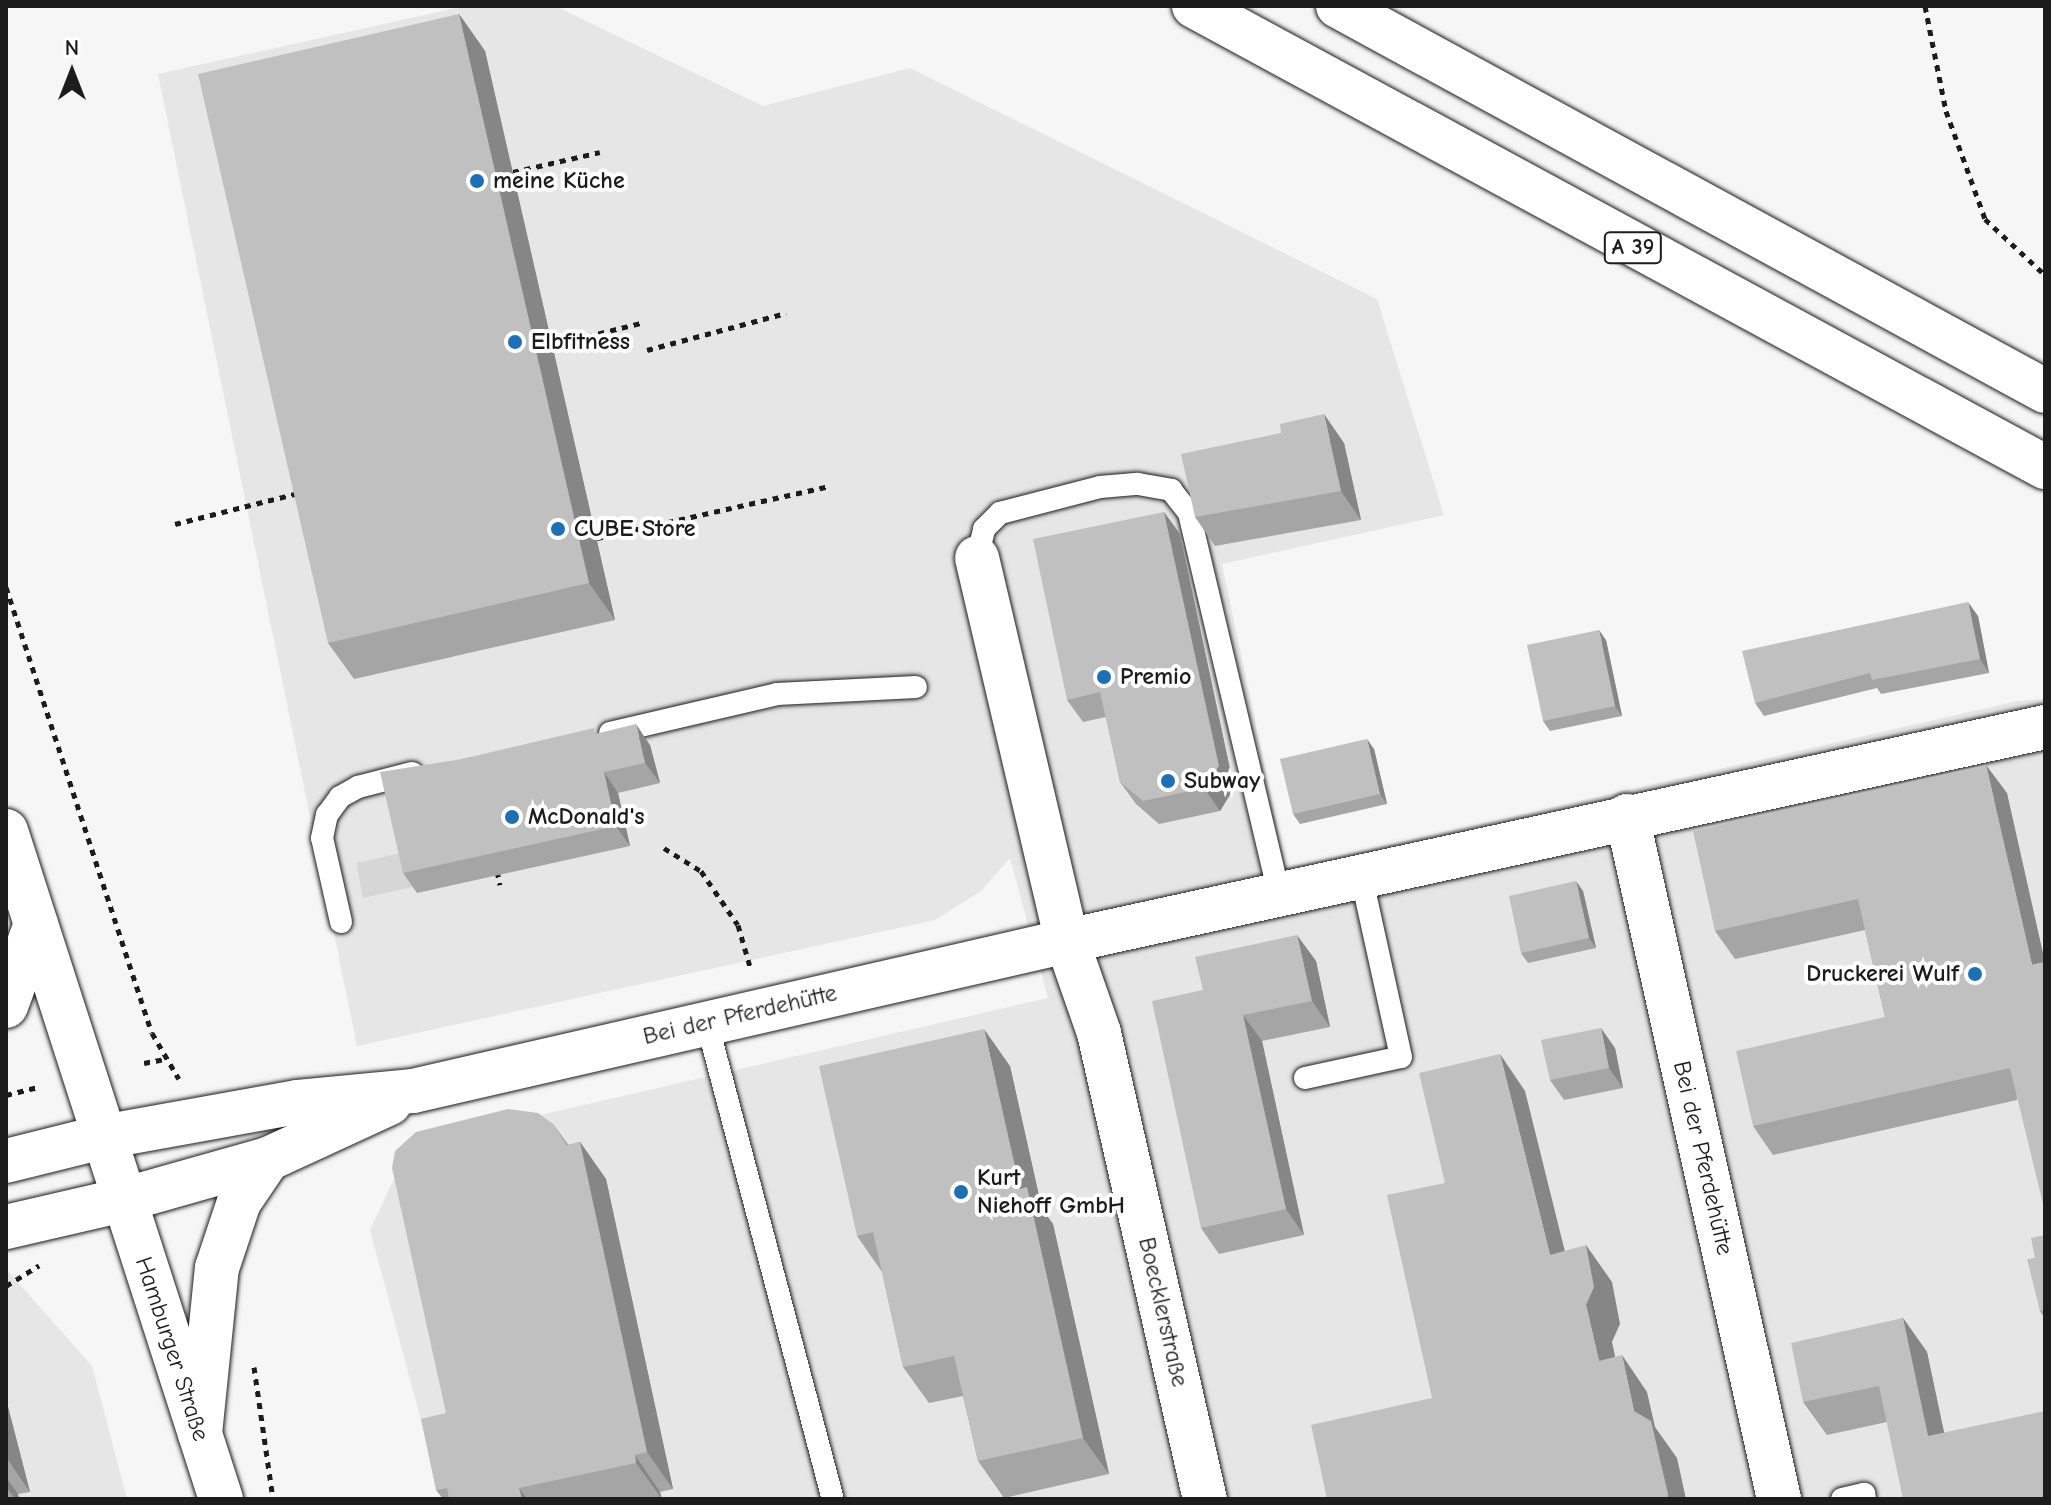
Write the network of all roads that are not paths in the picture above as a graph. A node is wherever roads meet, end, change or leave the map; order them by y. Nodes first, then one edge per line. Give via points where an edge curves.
1 (1338, 6) edge
2 (1201, 12) edge
3 (2045, 391) edge
4 (2045, 467) edge
5 (977, 558) joint
6 (916, 687) dead end
7 (2045, 727) edge
8 (594, 737) edge
9 (436, 769) edge
10 (1627, 816) junction
11 (6, 831) edge
12 (1361, 875) junction
13 (1279, 893) junction
14 (341, 922) dead end
15 (36, 924) junction
16 (1067, 941) junction
17 (6, 1006) edge
18 (707, 1023) junction
19 (1305, 1078) dead end
20 (413, 1091) junction
21 (103, 1137) junction
22 (268, 1159) junction
23 (6, 1161) edge
24 (123, 1200) junction
25 (23, 1240) edge
26 (200, 1434) junction
27 (221, 1499) edge
28 (833, 1499) edge
29 (1205, 1499) edge
30 (1779, 1499) edge
31 (1842, 1499) edge
32 (1865, 1499) edge

1 - 3 main road
2 - 4 main road, A 39
5 - 13 lane via 984,529 1000,513 1100,487 1138,484 1171,490 1189,513
5 - 16 main road
6 - 8 lane via 777,694
7 - 10 main road, Bei der Pferdehütte
9 - 14 lane via 358,787 340,797 327,815 322,838
10 - 12 main road, Bei der Pferdehütte
10 - 30 main road, Bei der Pferdehütte
11 - 15 main road, Hamburger Straße
12 - 13 main road, Bei der Pferdehütte
12 - 19 lane via 1401,1057
13 - 16 main road, Bei der Pferdehütte
15 - 17 main road
15 - 21 main road, Hamburger Straße
16 - 18 main road, Bei der Pferdehütte
16 - 29 main road, Boecklerstraße via 1099,1033
18 - 20 main road, Bei der Pferdehütte
18 - 28 lane
20 - 21 main road, Bei der Pferdehütte via 298,1102
20 - 22 main road, Bei der Pferdehütte
21 - 23 main road
21 - 24 main road, Hamburger Straße
22 - 24 main road, Bei der Pferdehütte
22 - 26 main road via 239,1202 217,1268
24 - 25 main road
24 - 26 main road, Hamburger Straße
26 - 27 main road, Hamburger Straße
31 - 32 lane via 1864,1494

